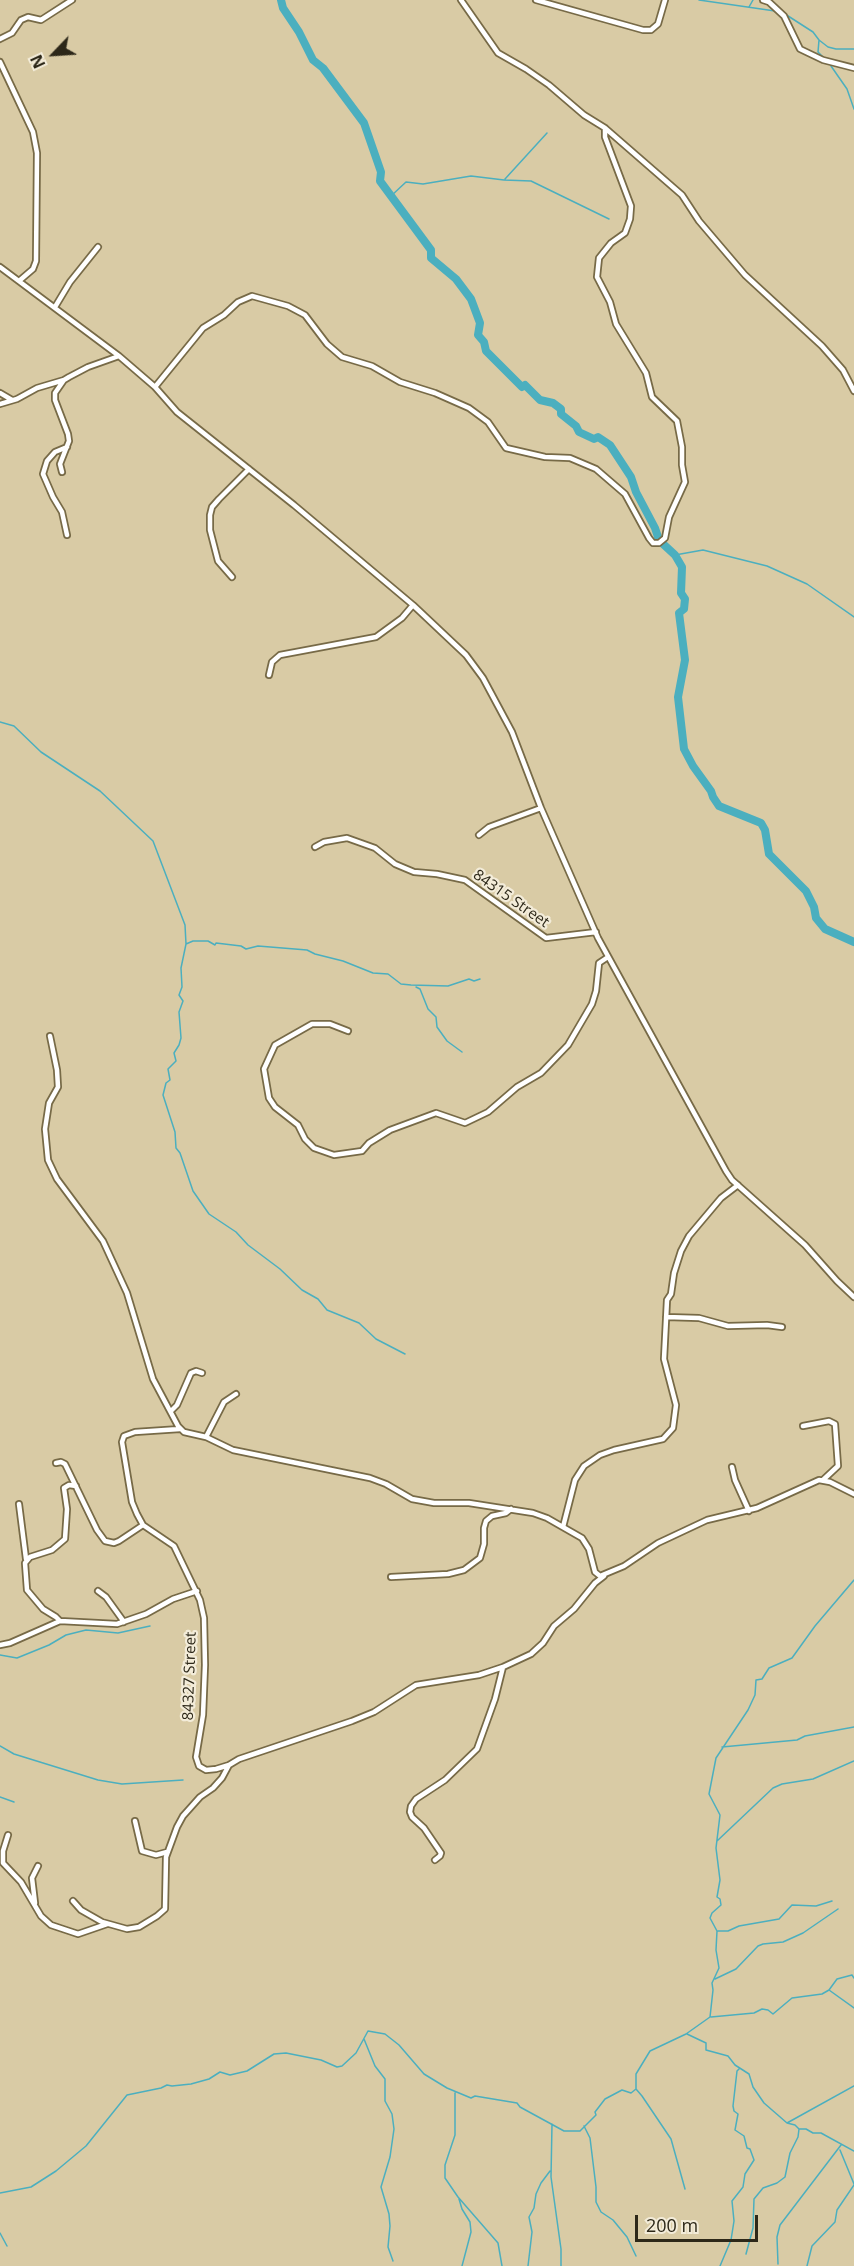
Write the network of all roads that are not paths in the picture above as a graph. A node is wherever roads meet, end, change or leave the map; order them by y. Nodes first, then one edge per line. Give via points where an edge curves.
1 (72, 0) edge
2 (461, 0) edge
3 (536, 0) edge
4 (665, 0) edge
5 (763, 0) edge
6 (0, 39) edge
7 (0, 62) edge
8 (854, 68) edge
9 (605, 128) junction
10 (98, 247) dead end
11 (0, 267) edge
12 (19, 281) junction
13 (55, 307) junction
14 (119, 356) junction
15 (64, 381) junction
16 (155, 387) junction
17 (854, 391) edge
18 (0, 393) edge
19 (12, 400) junction
20 (0, 404) edge
21 (66, 447) junction
22 (249, 469) junction
23 (62, 472) dead end
24 (67, 535) dead end
25 (232, 577) dead end
26 (413, 605) junction
27 (269, 675) dead end
28 (542, 808) junction
29 (479, 835) dead end
30 (315, 847) dead end
31 (596, 932) junction
32 (608, 957) junction
33 (348, 1031) dead end
34 (50, 1036) dead end
35 (738, 1185) junction
36 (854, 1297) edge
37 (666, 1317) junction
38 (782, 1327) dead end
39 (202, 1372) dead end
40 (236, 1394) dead end
41 (171, 1411) junction
42 (803, 1426) dead end
43 (180, 1429) junction
44 (206, 1437) junction
45 (56, 1463) dead end
46 (732, 1467) dead end
47 (822, 1480) junction
48 (76, 1486) junction
49 (854, 1494) edge
50 (19, 1504) dead end
51 (511, 1509) junction
52 (749, 1511) junction
53 (143, 1525) junction
54 (563, 1527) junction
55 (26, 1560) junction
56 (607, 1575) junction
57 (391, 1577) dead end
58 (98, 1591) dead end
59 (196, 1591) junction
60 (60, 1621) junction
61 (124, 1622) junction
62 (0, 1645) edge
63 (503, 1667) junction
64 (229, 1765) junction
65 (135, 1821) dead end
66 (8, 1834) dead end
67 (167, 1852) junction
68 (435, 1860) dead end
69 (38, 1866) dead end
70 (73, 1901) dead end
71 (35, 1905) junction
72 (107, 1924) junction

1 - 6 street via 41,20 21,20 12,33
2 - 9 street via 498,53 549,85
3 - 4 street via 643,30 658,24
5 - 8 street via 783,16 800,49
7 - 12 street via 33,132 38,153 36,261
9 - 16 street via 631,206 625,233 599,258 597,277 616,324 646,373 652,397 677,421 682,447 685,482 669,517 665,538 659,543 649,538 625,495 596,469 570,458 545,458 506,448 488,422 469,408 342,357 304,315 288,306 252,296 238,302 203,328
9 - 17 street via 682,195 745,275 822,346 843,370
10 - 13 street
11 - 12 street
12 - 13 street
13 - 14 street
14 - 15 street
14 - 16 street
15 - 19 street
15 - 21 street via 55,400 68,434
16 - 22 street via 177,412
18 - 19 street
19 - 20 street
21 - 23 street via 60,464
21 - 24 street via 47,461 43,474 62,512
22 - 25 street via 212,507 210,515 219,561
22 - 26 street
26 - 27 street via 376,637 280,655 272,662
26 - 28 street via 466,655 483,678 512,732
28 - 29 street via 489,827
28 - 31 street
30 - 31 street, 84315 Street via 347,838 375,848 395,864 414,872 465,880 546,938
31 - 32 street
32 - 33 street via 599,963 592,1004 568,1045 540,1073 488,1112 465,1123 436,1113 390,1130 362,1150 334,1155 314,1148 298,1125 275,1107 269,1098 264,1069 275,1044 312,1024 330,1023
32 - 35 street via 726,1171
34 - 41 street via 58,1087 51,1099 45,1129 48,1160 57,1179 103,1240 127,1293 153,1379
35 - 36 street via 797,1237
35 - 37 street via 721,1198 684,1244 667,1300
37 - 38 street via 699,1318 728,1326
37 - 54 street via 664,1359 676,1405 673,1428 663,1439 614,1450 584,1466 575,1480
39 - 41 street via 191,1373
40 - 44 street via 224,1402
41 - 43 street
42 - 47 street via 831,1421 836,1424 838,1466
43 - 44 street
43 - 53 street via 135,1432 122,1438 132,1502
44 - 51 street via 233,1450 370,1478 412,1499
45 - 48 street via 65,1464
46 - 52 street
47 - 49 street
47 - 52 street
48 - 53 street via 105,1541 119,1541
48 - 55 street via 64,1488 68,1509 65,1539 52,1550
50 - 55 street
51 - 54 street via 533,1513
51 - 57 street via 486,1521 480,1558 464,1570
52 - 56 street via 707,1520 658,1543
53 - 59 street via 174,1546
54 - 56 street via 587,1545 597,1575
55 - 60 street via 27,1590
56 - 63 street via 595,1583 531,1654
58 - 61 street
59 - 61 street
59 - 64 street, 84327 Street via 204,1618 205,1665 196,1757 199,1766 206,1770
60 - 61 street via 102,1625
60 - 62 street
63 - 64 street via 466,1678 416,1685 374,1712 239,1758
63 - 68 street via 477,1749 411,1806 412,1817 441,1853
64 - 67 street via 222,1778 183,1816
65 - 67 street via 142,1851 156,1855
66 - 71 street via 3,1863
67 - 72 street via 163,1912 135,1928
69 - 71 street via 32,1878
70 - 72 street
71 - 72 street via 51,1925 74,1934

